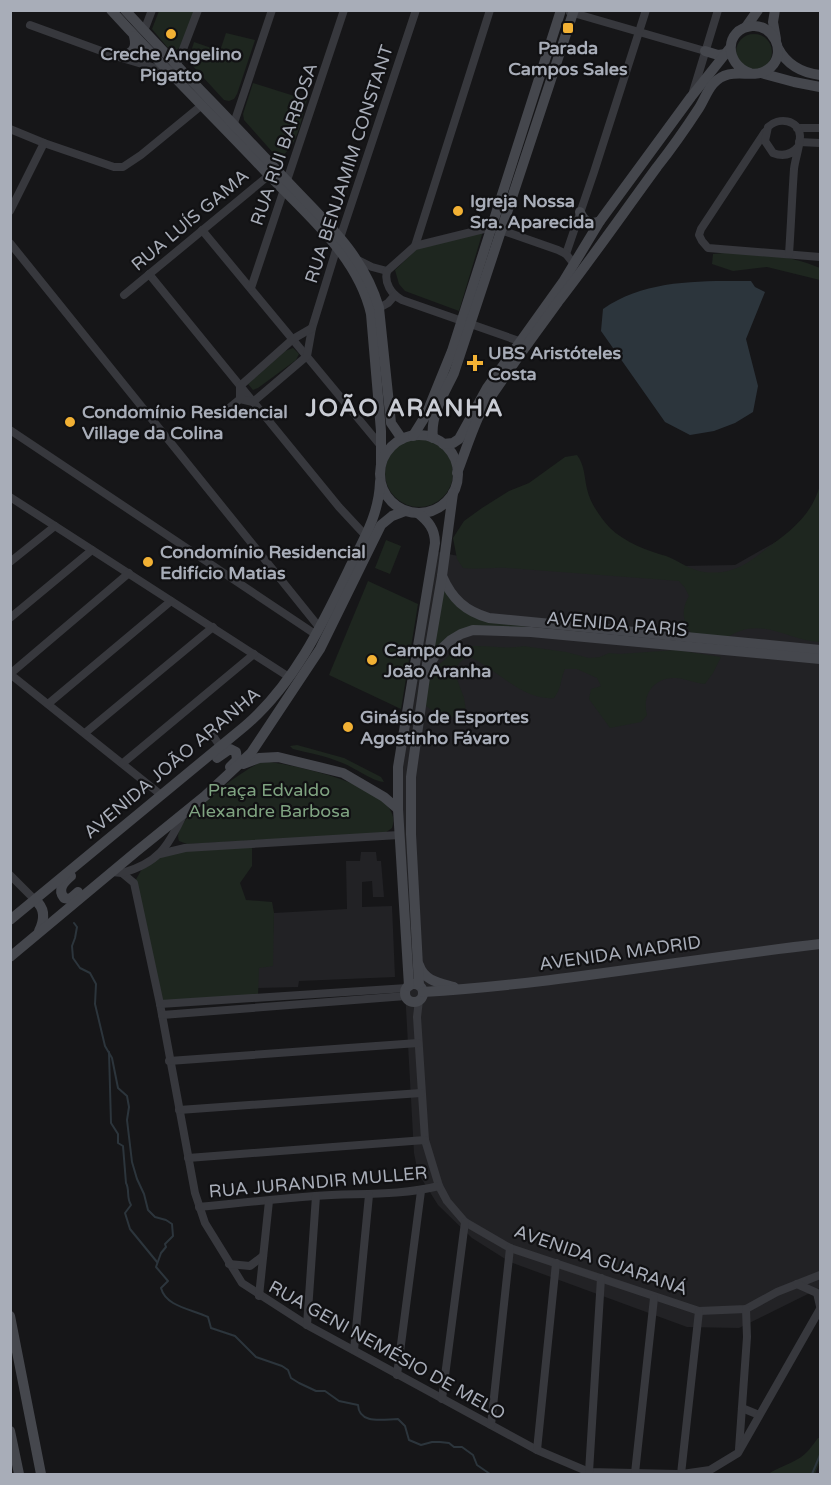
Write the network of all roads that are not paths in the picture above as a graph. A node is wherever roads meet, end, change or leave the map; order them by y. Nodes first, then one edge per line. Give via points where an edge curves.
1 (111, 10) edge
2 (152, 10) edge
3 (198, 10) edge
4 (272, 10) edge
5 (344, 10) edge
6 (416, 10) edge
7 (490, 10) edge
8 (646, 10) edge
9 (718, 10) edge
10 (758, 10) edge
11 (775, 10) edge
12 (568, 11) edge
13 (129, 13) edge
14 (30, 25) dead end
15 (746, 27) junction
16 (639, 32) junction
17 (139, 33) junction
18 (777, 44) junction
19 (705, 51) junction
20 (728, 51) junction
21 (116, 56) junction
22 (173, 68) junction
23 (750, 73) junction
24 (761, 73) junction
25 (820, 75) edge
26 (820, 87) edge
27 (691, 97) junction
28 (202, 105) junction
29 (797, 128) junction
30 (820, 128) edge
31 (10, 129) edge
32 (232, 129) junction
33 (765, 132) junction
34 (44, 143) junction
35 (820, 143) edge
36 (798, 144) junction
37 (766, 145) junction
38 (750, 154) junction
39 (789, 154) junction
40 (794, 167) junction
41 (272, 172) junction
42 (285, 186) junction
43 (10, 210) edge
44 (580, 212) junction
45 (600, 221) junction
46 (497, 229) junction
47 (202, 230) junction
48 (338, 242) junction
49 (10, 243) edge
50 (415, 246) junction
51 (566, 254) junction
52 (789, 254) junction
53 (820, 257) edge
54 (358, 260) junction
55 (574, 264) junction
56 (387, 271) junction
57 (149, 274) junction
58 (250, 288) junction
59 (124, 295) dead end
60 (395, 295) junction
61 (379, 308) junction
62 (466, 323) junction
63 (312, 328) junction
64 (293, 339) junction
65 (519, 341) junction
66 (307, 356) junction
67 (240, 386) junction
68 (240, 399) junction
69 (253, 402) junction
70 (223, 413) dead end
71 (10, 430) edge
72 (407, 437) junction
73 (433, 438) junction
74 (443, 444) junction
75 (382, 447) junction
76 (381, 464) junction
77 (457, 473) junction
78 (380, 482) junction
79 (453, 493) junction
80 (10, 497) edge
81 (18, 502) junction
82 (10, 509) edge
83 (405, 511) junction
84 (418, 513) junction
85 (55, 526) junction
86 (366, 536) junction
87 (92, 550) junction
88 (10, 562) edge
89 (129, 573) junction
90 (442, 576) junction
91 (171, 600) junction
92 (301, 606) junction
93 (10, 618) edge
94 (293, 618) junction
95 (213, 627) junction
96 (317, 630) junction
97 (766, 650) junction
98 (820, 650) edge
99 (254, 654) junction
100 (820, 659) edge
101 (426, 670) junction
102 (10, 674) edge
103 (290, 677) junction
104 (48, 704) junction
105 (209, 730) dead end
106 (85, 733) junction
107 (220, 746) junction
108 (123, 764) junction
109 (197, 764) junction
110 (240, 765) junction
111 (411, 777) junction
112 (368, 787) junction
113 (397, 788) junction
114 (160, 794) junction
115 (205, 796) junction
116 (398, 809) junction
117 (185, 811) junction
118 (399, 835) junction
119 (171, 839) junction
120 (98, 848) junction
121 (185, 848) junction
122 (160, 854) junction
123 (142, 867) junction
124 (117, 872) junction
125 (10, 875) edge
126 (134, 883) junction
127 (96, 884) junction
128 (34, 900) junction
129 (10, 920) edge
130 (38, 934) junction
131 (820, 944) edge
132 (417, 955) junction
133 (10, 957) edge
134 (466, 989) junction
135 (413, 992) junction
136 (160, 1004) junction
137 (162, 1015) junction
138 (418, 1043) junction
139 (170, 1061) junction
140 (421, 1093) junction
141 (180, 1110) junction
142 (425, 1140) junction
143 (188, 1158) junction
144 (439, 1186) junction
145 (421, 1191) junction
146 (369, 1195) junction
147 (316, 1196) junction
148 (269, 1201) junction
149 (199, 1207) junction
150 (465, 1222) junction
151 (510, 1248) junction
152 (263, 1256) junction
153 (556, 1263) junction
154 (229, 1264) junction
155 (820, 1275) edge
156 (601, 1278) junction
157 (797, 1284) junction
158 (259, 1296) junction
159 (654, 1298) junction
160 (820, 1308) edge
161 (746, 1310) junction
162 (699, 1311) junction
163 (10, 1316) edge
164 (307, 1325) junction
165 (354, 1350) junction
166 (14, 1351) edge
167 (397, 1375) junction
168 (442, 1400) junction
169 (742, 1408) junction
170 (759, 1414) junction
171 (491, 1425) junction
172 (10, 1431) edge
173 (537, 1450) junction
174 (738, 1453) junction
175 (589, 1472) junction
176 (635, 1473) edge
177 (19, 1474) edge
178 (41, 1474) edge
179 (680, 1474) edge

1 - 17 street
2 - 17 street
3 - 22 street
4 - 32 street
5 - 42 street, RUA RUI BARBOSA
6 - 48 street, RUA BENJAMIM CONSTANT
7 - 50 street
8 - 16 street
9 - 19 street
10 - 15 street
11 - 18 street
12 - 16 street
12 - 46 street
13 - 17 street
14 - 21 street
15 - 18 street via 763,27
15 - 20 street via 738,32
16 - 19 street
16 - 44 street
17 - 21 street via 132,52
17 - 22 street
18 - 24 street via 774,63
18 - 25 street via 782,55 797,68
19 - 20 street via 718,55
19 - 27 street
20 - 23 street via 733,61
20 - 27 street
21 - 22 street
22 - 28 street
22 - 32 street
23 - 24 street
23 - 77 street via 731,73 711,86 663,160 488,401
24 - 26 street
27 - 45 street
28 - 32 street
28 - 34 street via 123,167
29 - 30 street
29 - 33 street via 788,121 777,121
29 - 36 street
31 - 34 street
32 - 41 street
33 - 37 street
33 - 38 street
34 - 43 street
35 - 36 street
36 - 39 street
36 - 40 street
37 - 38 street
37 - 39 street via 773,153
38 - 52 street via 699,235 708,248
39 - 40 street
40 - 52 street
41 - 42 street
41 - 47 street, RUA LUÍS GAMA
42 - 48 street
42 - 58 street, RUA RUI BARBOSA
44 - 45 street via 587,222
44 - 51 street
45 - 55 street
46 - 50 street
46 - 51 street
46 - 62 street
47 - 57 street, RUA LUÍS GAMA
47 - 58 street
48 - 54 street
48 - 63 street, RUA BENJAMIM CONSTANT
48 - 75 street via 368,299
49 - 92 street
50 - 56 street
51 - 55 street
52 - 53 street
54 - 56 street
54 - 61 street
55 - 65 street
56 - 60 street via 387,284
57 - 59 street, RUA LUÍS GAMA
57 - 67 street
58 - 64 street
60 - 61 street
60 - 62 street
61 - 72 street via 391,423
62 - 65 street
62 - 72 street via 426,415
62 - 73 street via 454,373 433,418
63 - 64 street
63 - 66 street, RUA BENJAMIM CONSTANT
64 - 66 street
64 - 67 street
65 - 74 street via 459,439
66 - 69 street
66 - 75 street
67 - 68 street
67 - 69 street
68 - 69 street
68 - 70 street
69 - 86 street
71 - 94 street
72 - 73 street
72 - 76 street via 389,449
73 - 74 street
74 - 77 street via 451,452
75 - 76 street
76 - 78 street
77 - 79 street
78 - 83 street via 387,497
78 - 86 street, AVENIDA JOÃO ARANHA via 376,511
79 - 84 street via 438,508
79 - 90 street, AVENIDA GUARANÁ
80 - 81 street
81 - 82 street
81 - 85 street
83 - 84 street
83 - 110 street, AVENIDA JOÃO ARANHA via 381,525 315,657 268,730
84 - 113 street, AVENIDA GUARANÁ via 433,531 435,543
85 - 87 street
85 - 88 street
86 - 96 street, AVENIDA JOÃO ARANHA
87 - 89 street
87 - 93 street
89 - 91 street
89 - 102 street
90 - 97 street, AVENIDA PARIS via 462,606 489,618
90 - 101 street, AVENIDA GUARANÁ
91 - 95 street
91 - 104 street
92 - 94 street
92 - 96 street
94 - 96 street
95 - 99 street
95 - 106 street
96 - 103 street, AVENIDA JOÃO ARANHA
97 - 98 street, AVENIDA PARIS
97 - 100 street, AVENIDA PARIS
97 - 101 street, AVENIDA PARIS via 473,630 451,640
99 - 103 street
99 - 108 street
101 - 111 street, AVENIDA GUARANÁ
102 - 104 street
103 - 107 street, AVENIDA JOÃO ARANHA via 261,712
104 - 106 street
105 - 107 street
106 - 108 street
107 - 109 street, AVENIDA JOÃO ARANHA
108 - 114 street
109 - 114 street, AVENIDA JOÃO ARANHA
109 - 115 street via 211,762 230,748 236,752 236,763 208,787
110 - 112 street via 278,757 343,772
110 - 115 street, AVENIDA JOÃO ARANHA
111 - 113 street
111 - 132 street, AVENIDA GUARANÁ
112 - 113 street via 388,791
112 - 116 street
113 - 116 street, AVENIDA GUARANÁ
114 - 120 street, AVENIDA JOÃO ARANHA
115 - 117 street, AVENIDA JOÃO ARANHA
116 - 118 street, AVENIDA GUARANÁ
117 - 119 street
117 - 124 street, AVENIDA JOÃO ARANHA
118 - 121 street
118 - 135 street, AVENIDA GUARANÁ
119 - 121 street
119 - 122 street
120 - 127 street via 94,857 64,882 61,892 70,899
120 - 128 street, AVENIDA JOÃO ARANHA
121 - 122 street
122 - 123 street
123 - 124 street
123 - 126 street
124 - 126 street
124 - 127 street, AVENIDA JOÃO ARANHA
125 - 128 street
126 - 136 street, RUA GENI NEMÉSIO DE MELO
127 - 130 street, AVENIDA JOÃO ARANHA
128 - 129 street, AVENIDA JOÃO ARANHA
128 - 130 street via 44,914
130 - 133 street, AVENIDA JOÃO ARANHA
131 - 134 street, AVENIDA MADRID
132 - 134 street via 423,976
132 - 135 street, AVENIDA GUARANÁ
134 - 135 street, AVENIDA MADRID
135 - 136 street, AVENIDA MADRID
135 - 137 street, AVENIDA MADRID
135 - 138 street, AVENIDA GUARANÁ
136 - 137 street, RUA GENI NEMÉSIO DE MELO
137 - 139 street, RUA GENI NEMÉSIO DE MELO
138 - 139 street
138 - 140 street, AVENIDA GUARANÁ
139 - 141 street, RUA GENI NEMÉSIO DE MELO
140 - 141 street
140 - 142 street, AVENIDA GUARANÁ
141 - 143 street, RUA GENI NEMÉSIO DE MELO
142 - 143 street
142 - 144 street, AVENIDA GUARANÁ
143 - 149 street, RUA GENI NEMÉSIO DE MELO
144 - 145 street, RUA JURANDIR MULLER
144 - 150 street, AVENIDA GUARANÁ
145 - 146 street, RUA JURANDIR MULLER
145 - 167 street
146 - 147 street, RUA JURANDIR MULLER
146 - 165 street
147 - 148 street, RUA JURANDIR MULLER
147 - 164 street
148 - 149 street, RUA JURANDIR MULLER
148 - 152 street
149 - 154 street, RUA GENI NEMÉSIO DE MELO
150 - 151 street, AVENIDA GUARANÁ
150 - 168 street
151 - 153 street, AVENIDA GUARANÁ
151 - 171 street
152 - 154 street via 250,1266
152 - 158 street
153 - 156 street, AVENIDA GUARANÁ
153 - 173 street
154 - 158 street, RUA GENI NEMÉSIO DE MELO via 242,1283
155 - 157 street, AVENIDA GUARANÁ
156 - 159 street, AVENIDA GUARANÁ
156 - 175 street
157 - 160 street via 816,1293
157 - 161 street, AVENIDA GUARANÁ
158 - 164 street, RUA GENI NEMÉSIO DE MELO
159 - 162 street, AVENIDA GUARANÁ
159 - 176 street
160 - 170 street
161 - 162 street, AVENIDA GUARANÁ
161 - 169 street
162 - 179 street
163 - 166 street
164 - 165 street, RUA GENI NEMÉSIO DE MELO
165 - 167 street, RUA GENI NEMÉSIO DE MELO
166 - 178 street
167 - 168 street, RUA GENI NEMÉSIO DE MELO
168 - 171 street, RUA GENI NEMÉSIO DE MELO
169 - 170 street
169 - 174 street
170 - 174 street
171 - 173 street, RUA GENI NEMÉSIO DE MELO
172 - 177 street
173 - 175 street, RUA GENI NEMÉSIO DE MELO
174 - 179 street, RUA GENI NEMÉSIO DE MELO via 710,1470
175 - 176 street, RUA GENI NEMÉSIO DE MELO
176 - 179 street, RUA GENI NEMÉSIO DE MELO

